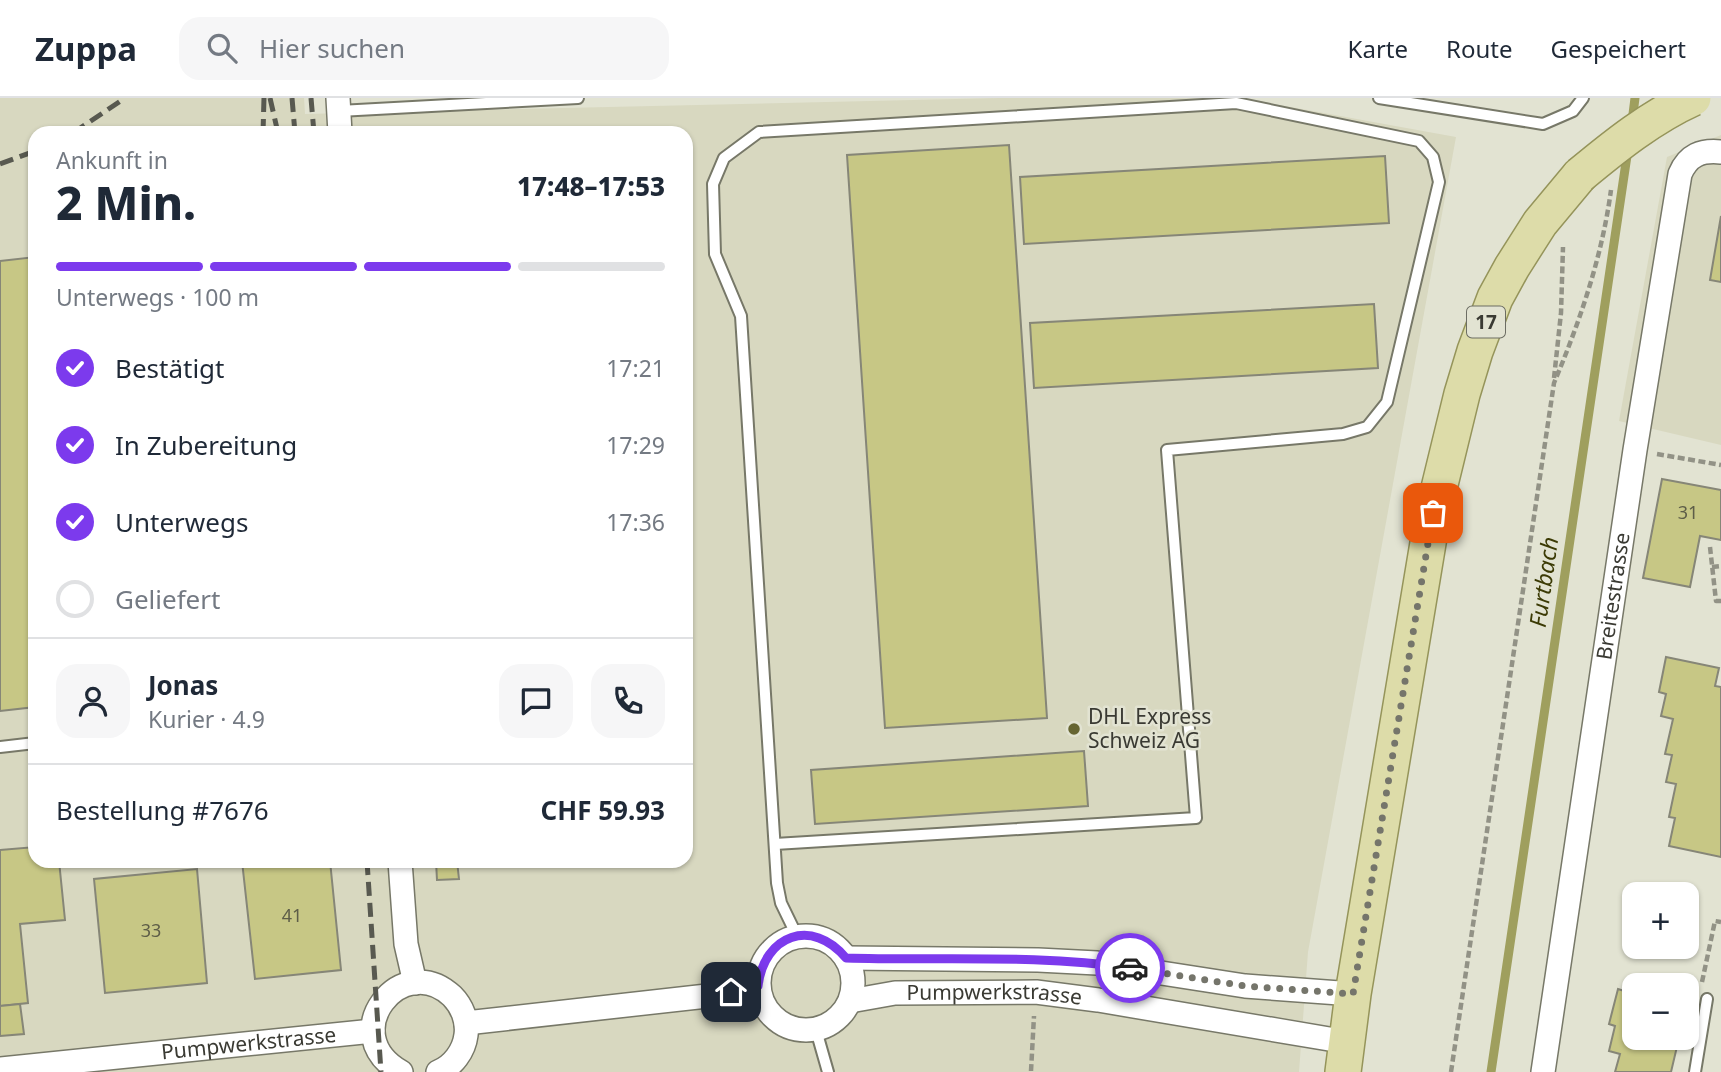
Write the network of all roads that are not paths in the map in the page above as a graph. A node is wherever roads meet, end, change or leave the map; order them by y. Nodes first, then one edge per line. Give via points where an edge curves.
1 (578, 98) edge
2 (1379, 98) edge
3 (1583, 98) edge
4 (1692, 98) edge
5 (339, 114) edge
6 (1721, 152) edge
7 (28, 744) edge
8 (0, 747) edge
9 (775, 845) junction
10 (401, 868) edge
11 (797, 936) junction
12 (846, 958) junction
13 (415, 982) junction
14 (758, 986) junction
15 (1353, 994) junction
16 (1707, 999) road end
17 (850, 1001) junction
18 (466, 1023) junction
19 (816, 1030) junction
20 (373, 1031) junction
21 (1345, 1057) edge
22 (0, 1069) edge
23 (401, 1072) edge
24 (438, 1072) edge
25 (828, 1072) edge
26 (1542, 1072) edge
27 (1695, 1072) edge

1 - 5 lane
2 - 3 lane via 1542,124 1573,111
4 - 15 main road, 17, bridge via 1619,142 1580,175 1540,223 1495,298 1462,394 1433,513
6 - 26 street, Breitestrasse via 1698,152 1684,163 1680,174
7 - 8 lane
9 - 9 lane via 1196,818 1167,450 1343,434 1367,427 1387,402 1439,182 1433,156 1419,141 1236,103 759,132 724,158 713,184 715,254 741,316
9 - 11 lane via 781,903
10 - 13 street
11 - 12 street via 825,940
11 - 14 street via 780,942 768,954
12 - 15 street, Pumpwerkstrasse via 1097,963 1245,986
12 - 17 street via 853,979
13 - 18 street via 443,988 462,1009
13 - 20 street via 383,1000
14 - 18 street via 716,995
14 - 19 street via 771,1016 784,1026
15 - 21 main road, 17
16 - 27 lane
17 - 19 street via 836,1020
17 - 21 street, Pumpwerkstrasse via 895,993 1036,992 1098,1000
18 - 24 street via 462,1050
19 - 25 lane
20 - 22 street, Pumpwerkstrasse
20 - 23 street via 380,1055

